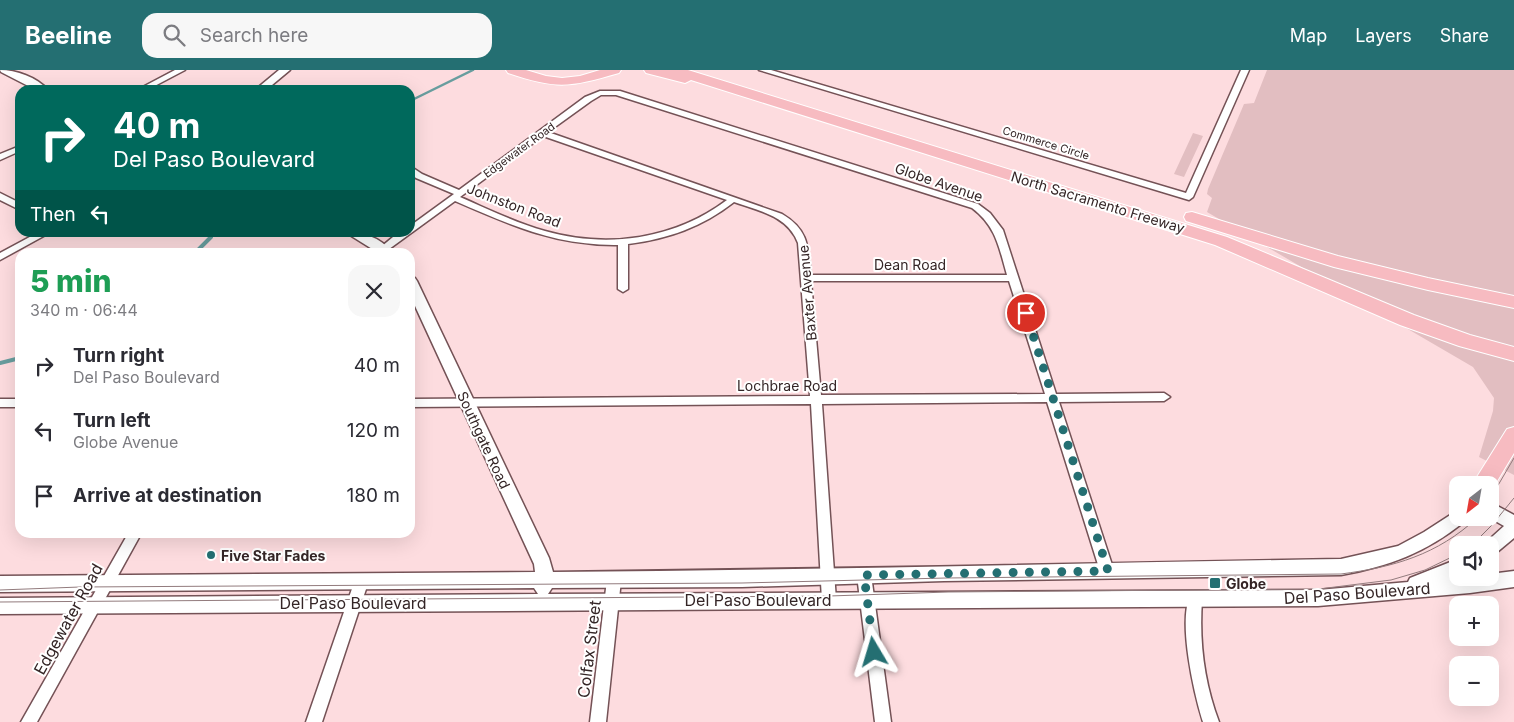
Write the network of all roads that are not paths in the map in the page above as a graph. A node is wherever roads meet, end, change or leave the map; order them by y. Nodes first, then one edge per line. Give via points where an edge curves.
1 (4, 70) edge
2 (181, 70) edge
3 (285, 70) edge
4 (513, 70) edge
5 (594, 70) edge
6 (614, 70) edge
7 (651, 70) edge
8 (674, 70) edge
9 (711, 70) edge
10 (763, 70) edge
11 (1245, 70) edge
12 (573, 81) junction
13 (37, 85) edge
14 (151, 85) edge
15 (266, 85) edge
16 (605, 92) joint
17 (809, 112) junction
18 (543, 132) junction
19 (15, 150) edge
20 (0, 157) edge
21 (415, 173) edge
22 (457, 195) junction
23 (0, 196) edge
24 (733, 198) junction
25 (15, 204) edge
26 (415, 226) edge
27 (38, 237) edge
28 (359, 237) edge
29 (400, 237) edge
30 (623, 242) junction
31 (17, 248) edge
32 (376, 248) edge
33 (387, 248) edge
34 (15, 249) edge
35 (0, 257) edge
36 (806, 278) junction
37 (1014, 278) junction
38 (623, 289) dead end
39 (415, 292) edge
40 (1514, 302) edge
41 (1514, 354) edge
42 (1164, 397) dead end
43 (1053, 398) junction
44 (816, 400) junction
45 (0, 403) edge
46 (15, 403) edge
47 (415, 403) edge
48 (467, 403) junction
49 (1514, 435) edge
50 (1488, 476) edge
51 (1499, 515) edge
52 (1449, 524) edge
53 (1514, 524) edge
54 (1514, 528) edge
55 (133, 538) edge
56 (1499, 540) edge
57 (1108, 571) junction
58 (1449, 571) edge
59 (864, 575) junction
60 (828, 577) junction
61 (1514, 579) edge
62 (362, 580) junction
63 (545, 580) junction
64 (614, 580) junction
65 (108, 583) junction
66 (0, 584) edge
67 (1395, 591) junction
68 (829, 600) junction
69 (867, 600) junction
70 (1196, 600) junction
71 (541, 602) junction
72 (613, 602) junction
73 (355, 603) junction
74 (96, 605) junction
75 (0, 606) edge
76 (30, 722) edge
77 (314, 722) edge
78 (598, 722) edge
79 (882, 722) edge
80 (1210, 722) edge

1 - 13 main road
2 - 14 street
3 - 15 main road
4 - 12 highway via 552,82
5 - 12 highway
6 - 12 highway
7 - 17 highway
8 - 17 highway, North Sacramento Freeway
9 - 40 highway, North Sacramento Freeway via 1334,261
10 - 11 street, Commerce Circle via 1189,197
16 - 18 street, Edgewater Road via 592,97
16 - 37 street, Globe Avenue via 635,98 974,206 996,225
17 - 41 highway, North Sacramento Freeway via 1221,241 1407,320
18 - 22 street, Edgewater Road
18 - 24 street, Baxter Avenue
19 - 20 street
21 - 22 street, Johnston Road
22 - 26 street, Edgewater Road
22 - 30 street, Johnston Road via 552,236 592,242
23 - 25 street
24 - 30 street, Johnston Road via 708,217 689,226 668,234
24 - 36 street, Baxter Avenue via 774,213 794,226 803,243
27 - 31 street
28 - 32 main road
29 - 33 street
30 - 38 street
34 - 35 street
36 - 37 street, Dean Road
36 - 44 street, Baxter Avenue
37 - 43 street, Globe Avenue
39 - 48 main road, Southgate Road
42 - 43 street, Lochbrae Road
43 - 44 street, Lochbrae Road
43 - 57 street, Globe Avenue
44 - 48 street, Lochbrae Road
44 - 60 street, Baxter Avenue
45 - 46 street
47 - 48 street, Lochbrae Road
48 - 63 main road, Southgate Road via 543,564
49 - 50 highway
51 - 53 main road
52 - 57 main road, Del Paso Boulevard via 1423,543 1400,554 1341,567
54 - 56 main road
55 - 65 street, Edgewater Road
57 - 59 main road, Del Paso Boulevard
58 - 67 main road
59 - 60 main road, Del Paso Boulevard
59 - 69 street
60 - 64 main road, Del Paso Boulevard
60 - 68 street, Baxter Avenue
61 - 67 main road, Del Paso Boulevard
62 - 63 main road, Del Paso Boulevard
62 - 65 main road, Del Paso Boulevard
62 - 73 street
63 - 64 main road, Del Paso Boulevard
63 - 71 main road, Southgate Road
64 - 72 street, Colfax Street
65 - 66 main road, Del Paso Boulevard
65 - 74 street, Edgewater Road
67 - 70 main road, Del Paso Boulevard via 1318,598
68 - 69 main road, Del Paso Boulevard
68 - 72 main road, Del Paso Boulevard
69 - 70 main road, Del Paso Boulevard
69 - 79 street
70 - 80 street via 1198,683
71 - 72 main road, Del Paso Boulevard
71 - 73 main road, Del Paso Boulevard
72 - 78 street, Colfax Street
73 - 74 main road, Del Paso Boulevard
73 - 77 street
74 - 75 main road, Del Paso Boulevard
74 - 76 street, Edgewater Road

